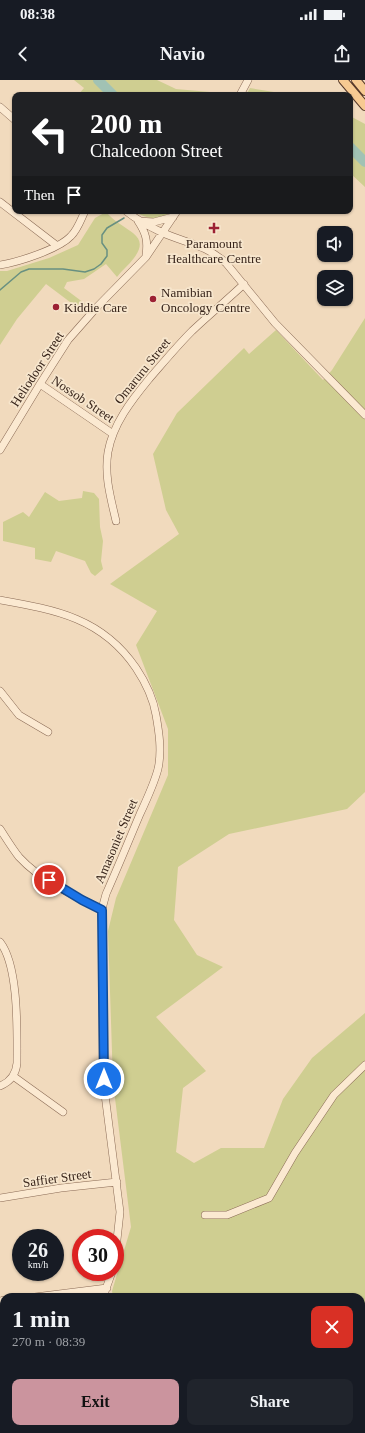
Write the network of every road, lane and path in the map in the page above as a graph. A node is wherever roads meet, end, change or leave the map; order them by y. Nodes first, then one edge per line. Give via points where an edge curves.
1 (248, 80) edge
2 (343, 80) edge
3 (356, 80) edge
4 (365, 91) edge
5 (242, 92) edge
6 (0, 106) edge
7 (365, 106) edge
8 (12, 117) edge
9 (0, 202) edge
10 (12, 211) edge
11 (16, 214) edge
12 (84, 214) edge
13 (130, 214) edge
14 (175, 214) edge
15 (138, 221) junction
16 (162, 232) junction
17 (56, 245) junction
18 (146, 257) junction
19 (0, 265) edge
20 (244, 284) junction
21 (40, 384) junction
22 (365, 415) edge
23 (113, 434) junction
24 (0, 450) edge
25 (116, 521) dead end
26 (0, 600) edge
27 (0, 691) edge
28 (48, 732) dead end
29 (0, 829) edge
30 (102, 910) junction
31 (0, 942) edge
32 (365, 1065) edge
33 (14, 1076) junction
34 (0, 1086) edge
35 (62, 1112) dead end
36 (117, 1182) junction
37 (0, 1198) edge
38 (205, 1216) dead end
39 (119, 1229) edge
40 (109, 1281) edge
41 (106, 1288) junction
42 (67, 1293) edge
43 (104, 1293) edge

1 - 5 street
2 - 7 main road
3 - 4 main road
6 - 8 street
9 - 10 street
11 - 17 street
12 - 17 street via 75,231 63,243
13 - 15 street
14 - 15 street via 154,222
14 - 16 street, Heliodoor Street
15 - 16 street
15 - 18 street via 147,238
16 - 18 street, Heliodoor Street
16 - 20 street via 195,243 214,253
17 - 19 street via 24,260
18 - 21 street, Heliodoor Street via 88,316 68,340
20 - 22 street via 275,323
20 - 23 street, Omaruru Street via 162,364 128,406
21 - 23 street, Nossob Street
21 - 24 street, Heliodoor Street
23 - 25 street, Omaruru Street via 108,452 107,474
26 - 30 street, Amasoniet Street via 53,610 100,630 131,660 149,690 160,745 158,769 106,894
27 - 28 street via 19,714
29 - 30 street via 29,866 56,885
30 - 36 street, Amasoniet Street via 104,1079
31 - 33 street via 9,961 14,985 17,1069
32 - 38 street via 334,1095 295,1152 269,1198 227,1215
33 - 34 street
33 - 35 street
36 - 37 street, Saffier Street
36 - 39 street, Amasoniet Street
40 - 41 street
41 - 42 street
41 - 43 street

